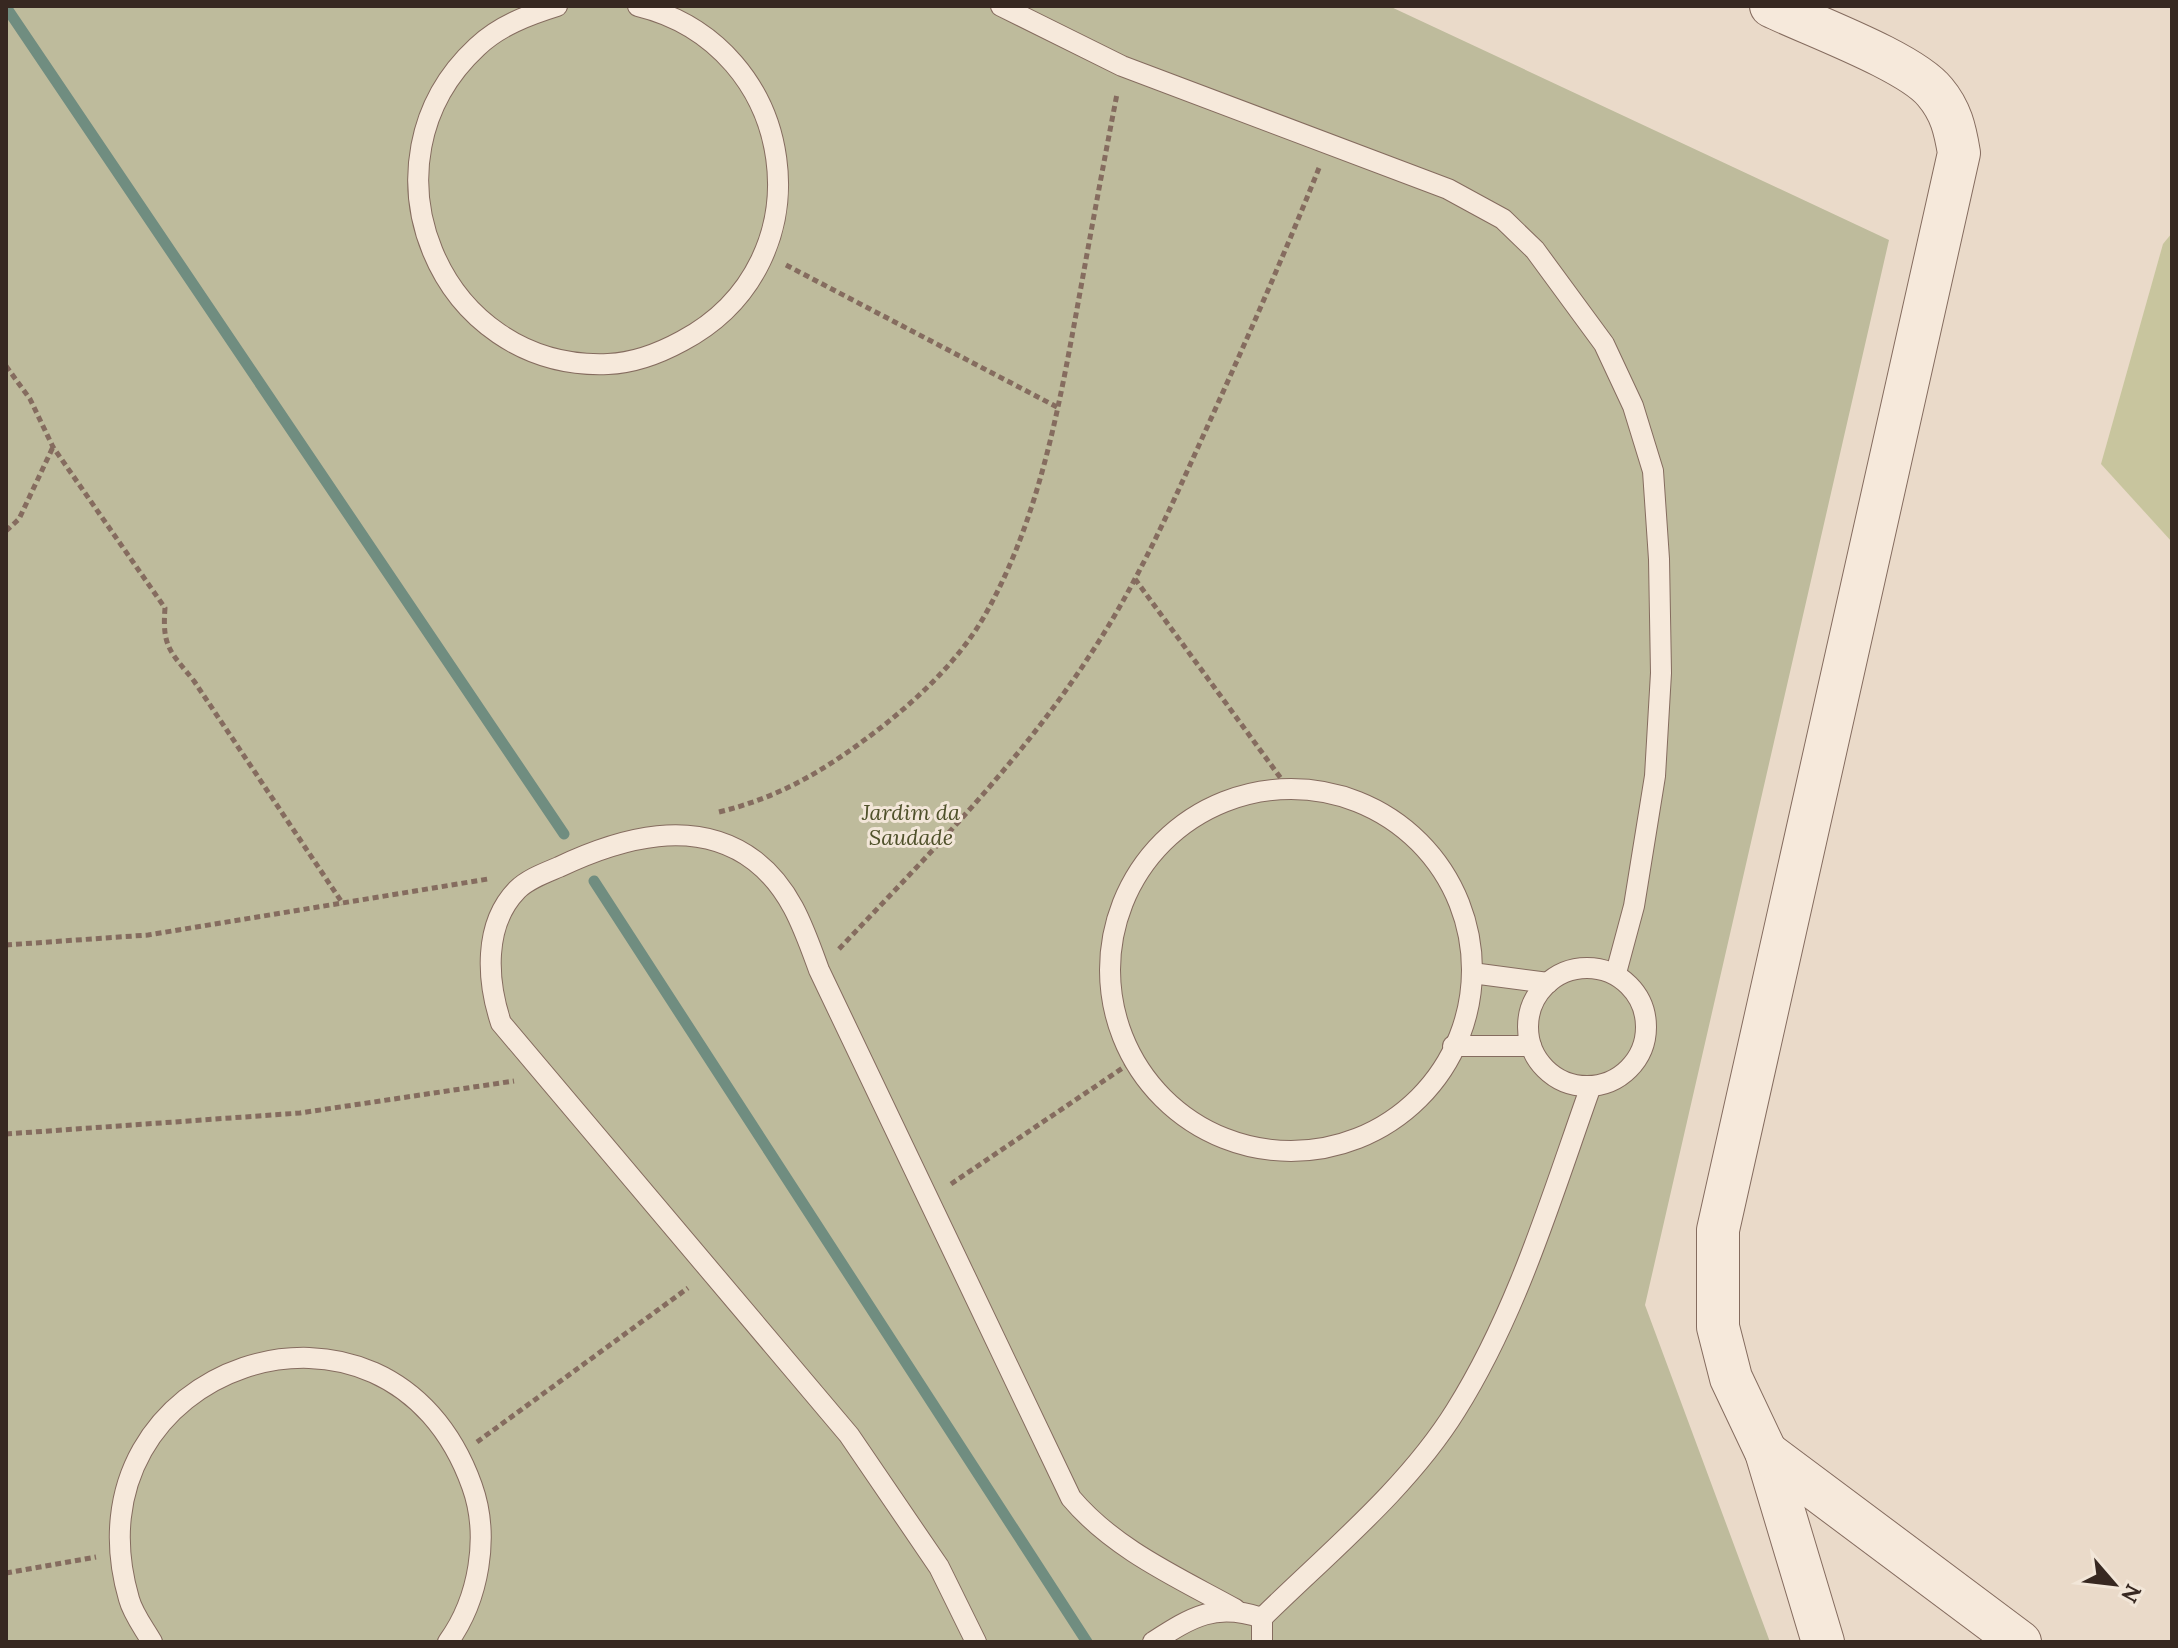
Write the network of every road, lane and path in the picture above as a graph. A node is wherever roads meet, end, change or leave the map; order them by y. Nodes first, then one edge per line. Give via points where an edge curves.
1 (557, 6) edge
2 (638, 6) edge
3 (1001, 6) edge
4 (1771, 6) edge
5 (665, 9) edge
6 (1122, 66) junction
7 (1329, 143) junction
8 (764, 254) junction
9 (6, 366) edge
10 (1057, 407) junction
11 (53, 447) junction
12 (6, 531) edge
13 (1135, 579) junction
14 (1288, 788) junction
15 (684, 835) junction
16 (533, 879) junction
17 (343, 904) junction
18 (6, 945) edge
19 (819, 970) junction
20 (1472, 973) junction
21 (1616, 973) junction
22 (1548, 983) junction
23 (1453, 1046) junction
24 (1531, 1046) junction
25 (1133, 1061) junction
26 (545, 1076) junction
27 (1591, 1086) junction
28 (6, 1134) edge
29 (929, 1199) junction
30 (712, 1271) junction
31 (1766, 1452) junction
32 (461, 1454) junction
33 (119, 1552) junction
34 (6, 1573) edge
35 (1235, 1609) junction
36 (1262, 1618) junction
37 (152, 1642) edge
38 (448, 1642) edge
39 (976, 1642) edge
40 (1153, 1642) edge
41 (1262, 1642) edge
42 (1823, 1642) edge
43 (2020, 1642) edge

1 - 8 lane via 519,19 477,46 445,85 424,130 417,179 423,229 442,275 473,314 512,343 559,360 621,361 658,354 702,330 738,297
2 - 5 lane
3 - 6 lane
4 - 31 street via 1896,65 1933,89 1954,120 1959,153 1718,1230 1718,1327 1731,1378
5 - 8 lane via 707,36 742,70 766,112 778,158 778,207
6 - 7 lane
6 - 10 path
7 - 13 path via 1277,272
7 - 21 lane via 1448,189 1503,219 1572,297 1604,344 1633,406 1653,471 1661,673 1655,776 1634,906
8 - 10 path
9 - 11 path via 30,399
10 - 15 path via 1039,484 1012,560 984,617 949,664 892,720 836,761 757,803 703,815 687,824
11 - 12 path via 19,519
11 - 17 path via 165,608 163,637 174,656
13 - 14 path
13 - 19 path via 1091,654 1023,750
14 - 20 lane via 1336,793 1370,807 1420,841 1449,880 1463,914
14 - 25 lane via 1242,795 1199,813 1161,842 1133,880 1115,924 1109,971 1115,1017
15 - 16 lane via 604,846
15 - 19 lane via 726,844 778,882 801,919
16 - 17 path via 500,877
16 - 26 lane via 516,891 499,919 490,975 501,1023
17 - 18 path via 148,935
19 - 29 lane
20 - 22 lane
20 - 23 lane via 1465,1022
21 - 22 lane via 1580,965
21 - 27 lane via 1633,986 1641,1001 1645,1039 1626,1071
22 - 24 lane via 1528,1016
23 - 24 lane
23 - 25 lane via 1441,1072 1404,1112 1356,1140 1302,1152 1248,1147 1202,1129 1163,1100
24 - 27 lane via 1540,1066 1555,1078
25 - 29 path
26 - 28 path via 300,1113
26 - 30 lane
27 - 36 lane via 1524,1271 1455,1412 1402,1479
29 - 35 lane via 1071,1498 1093,1523 1126,1547
30 - 32 path
30 - 39 lane via 849,1435 939,1567
31 - 42 street
31 - 43 street
32 - 33 lane via 432,1413 394,1382 360,1368 300,1356 251,1364 205,1384 167,1415 139,1456 122,1503
32 - 38 lane via 477,1499 481,1547 472,1596
33 - 34 path
33 - 37 lane via 130,1602
35 - 36 lane
35 - 40 lane via 1193,1616
36 - 41 lane

